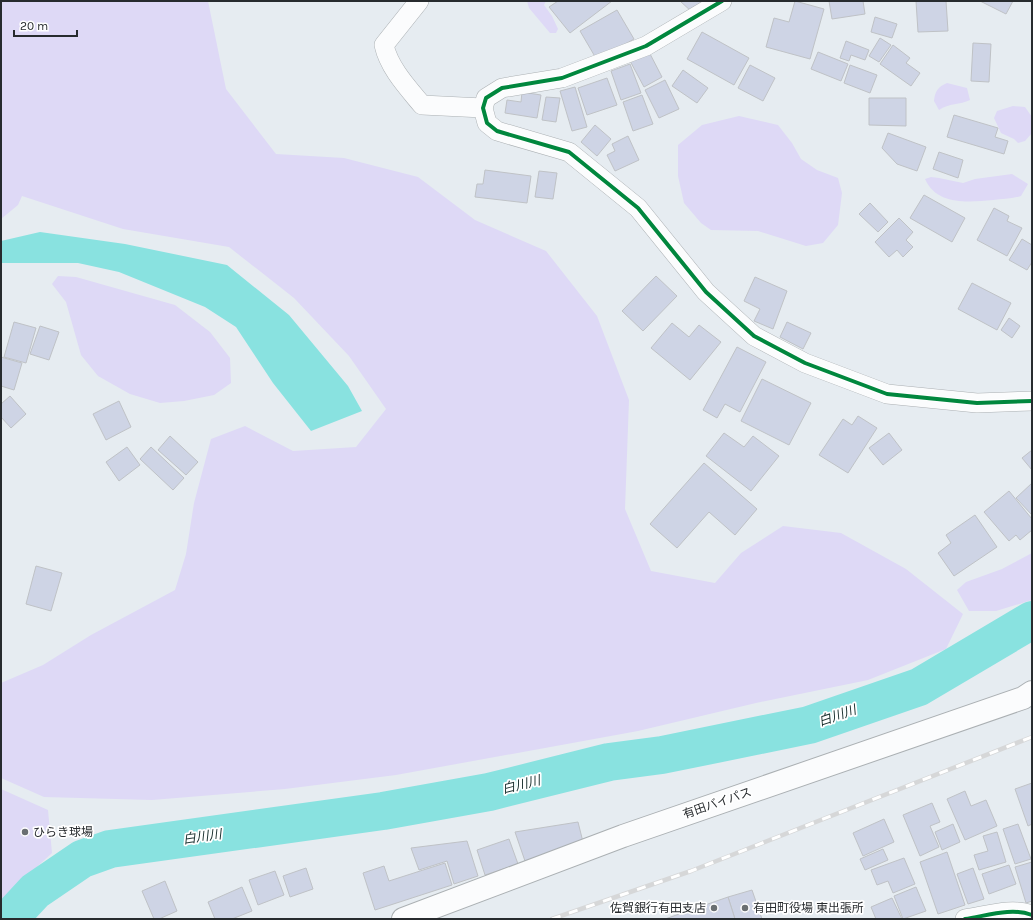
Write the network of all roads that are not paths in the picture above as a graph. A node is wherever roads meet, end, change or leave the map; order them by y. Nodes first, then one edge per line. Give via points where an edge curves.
1 (419, 1) edge
2 (722, 1) edge
3 (484, 108) junction
4 (1032, 401) edge
5 (1032, 692) edge
6 (1032, 915) edge
7 (403, 919) edge
8 (966, 919) edge

1 - 3 street via 384,45 403,83 422,105
2 - 3 street via 646,46 562,78 502,88 486,98
3 - 4 street via 487,123 497,131 568,152 638,208 706,292 754,336 805,363 887,394 976,403
5 - 7 highway, 有田バイパス via 623,836
6 - 8 street via 1016,912

